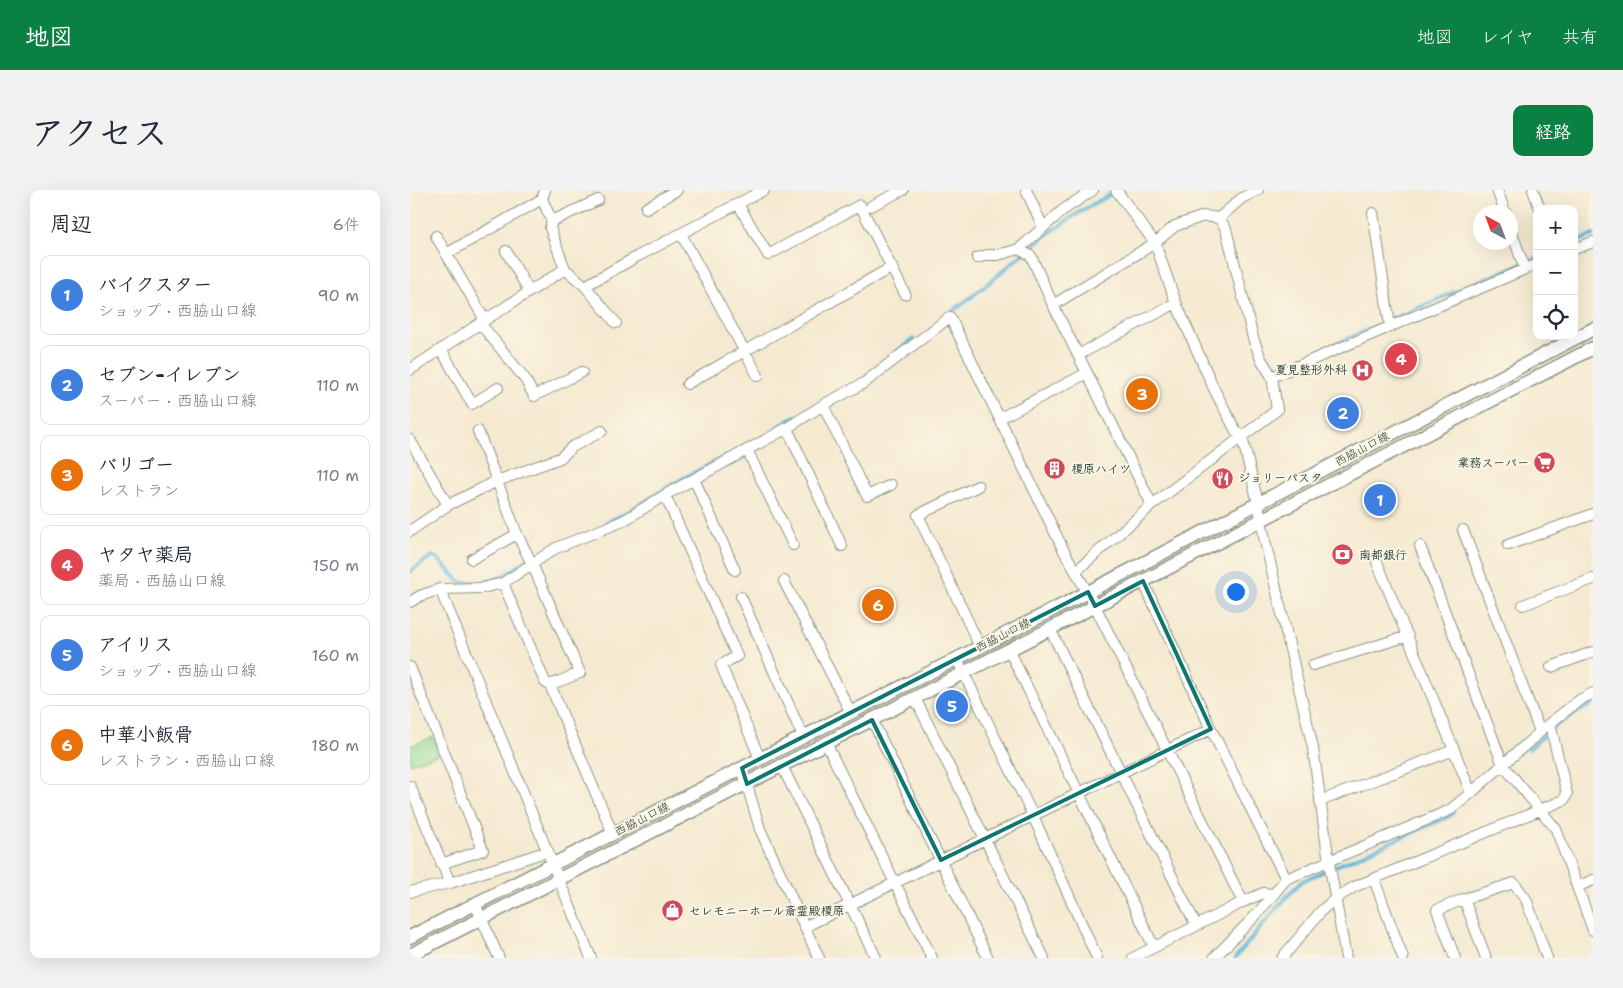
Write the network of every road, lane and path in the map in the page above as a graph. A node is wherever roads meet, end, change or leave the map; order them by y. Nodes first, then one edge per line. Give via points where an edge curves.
1 (677, 190) edge
2 (764, 190) edge
3 (903, 190) edge
4 (1026, 190) edge
5 (1094, 190) edge
6 (1258, 190) edge
7 (1497, 190) edge
8 (1533, 190) edge
9 (1117, 192) edge
10 (544, 194) edge
11 (598, 200) dead end
12 (738, 204) junction
13 (1502, 205) edge
14 (1539, 205) edge
15 (871, 206) dead end
16 (646, 208) dead end
17 (1373, 214) dead end
18 (1219, 218) junction
19 (552, 221) junction
20 (1043, 226) junction
21 (681, 234) junction
22 (436, 236) dead end
23 (1593, 242) edge
24 (1154, 243) junction
25 (1578, 248) edge
26 (1518, 250) edge
27 (506, 251) dead end
28 (1022, 252) junction
29 (446, 254) junction
30 (977, 258) dead end
31 (1523, 264) junction
32 (1533, 264) edge
33 (892, 267) junction
34 (565, 269) junction
35 (585, 286) junction
36 (529, 291) junction
37 (905, 294) dead end
38 (1176, 303) junction
39 (1053, 306) junction
40 (483, 321) junction
41 (1389, 321) junction
42 (616, 323) dead end
43 (1593, 329) edge
44 (1593, 348) edge
45 (441, 349) junction
46 (744, 350) junction
47 (1078, 355) junction
48 (410, 370) edge
49 (582, 372) dead end
50 (1087, 373) junction
51 (758, 376) dead end
52 (1272, 377) junction
53 (687, 384) dead end
54 (498, 388) dead end
55 (823, 405) junction
56 (1000, 418) junction
57 (787, 428) junction
58 (478, 431) dead end
59 (602, 431) dead end
60 (1242, 437) junction
61 (410, 440) edge
62 (747, 450) junction
63 (694, 479) junction
64 (497, 480) junction
65 (891, 485) dead end
66 (978, 486) dead end
67 (665, 495) junction
68 (1258, 503) junction
69 (448, 505) junction
70 (1152, 505) junction
71 (1593, 514) edge
72 (1261, 521) junction
73 (410, 530) edge
74 (1463, 530) dead end
75 (517, 534) junction
76 (792, 545) dead end
77 (1508, 545) dead end
78 (842, 546) dead end
79 (1420, 546) dead end
80 (472, 559) dead end
81 (530, 560) junction
82 (1377, 562) dead end
83 (735, 570) dead end
84 (1076, 571) junction
85 (1593, 579) edge
86 (784, 581) dead end
87 (1143, 581) junction
88 (503, 583) junction
89 (440, 589) junction
90 (1088, 592) junction
91 (741, 597) dead end
92 (410, 602) edge
93 (1522, 605) dead end
94 (1095, 606) junction
95 (1050, 629) junction
96 (1408, 636) junction
97 (980, 647) junction
98 (1009, 650) junction
99 (1593, 652) edge
100 (957, 659) junction
101 (1313, 666) dead end
102 (410, 667) edge
103 (1551, 667) dead end
104 (964, 673) junction
105 (550, 685) junction
106 (1593, 694) edge
107 (915, 698) junction
108 (851, 713) junction
109 (872, 720) junction
110 (1550, 724) junction
111 (1211, 730) junction
112 (1540, 732) junction
113 (803, 737) junction
114 (826, 743) junction
115 (1454, 750) junction
116 (1168, 751) junction
117 (760, 759) junction
118 (1503, 765) junction
119 (782, 766) junction
120 (742, 768) junction
121 (1122, 773) junction
122 (747, 784) junction
123 (410, 786) edge
124 (1471, 793) junction
125 (1079, 794) junction
126 (1320, 801) junction
127 (1540, 810) junction
128 (1033, 816) junction
129 (613, 834) junction
130 (985, 839) junction
131 (548, 851) junction
132 (941, 860) junction
133 (1329, 862) junction
134 (441, 864) junction
135 (552, 865) junction
136 (1286, 879) junction
137 (1374, 879) junction
138 (558, 880) junction
139 (1593, 880) edge
140 (450, 883) junction
141 (894, 883) junction
142 (1577, 887) junction
143 (410, 892) edge
144 (1273, 894) junction
145 (1335, 899) junction
146 (1464, 899) junction
147 (1243, 902) junction
148 (475, 904) junction
149 (850, 904) junction
150 (482, 918) junction
151 (1196, 925) junction
152 (804, 926) junction
153 (1593, 930) edge
154 (410, 937) edge
155 (1154, 947) junction
156 (410, 955) edge
157 (499, 958) edge
158 (591, 958) edge
159 (819, 958) edge
160 (876, 958) edge
161 (932, 958) edge
162 (988, 958) edge
163 (1044, 958) edge
164 (1097, 958) edge
165 (1133, 958) edge
166 (1214, 958) edge
167 (1282, 958) edge
168 (1346, 958) edge
169 (1403, 958) edge
170 (1455, 958) edge
171 (1486, 958) edge
172 (1547, 958) edge

1 - 16 street
2 - 12 street
3 - 15 street
4 - 20 street
5 - 20 street
6 - 18 street via 1242,198
7 - 13 street
8 - 14 street
9 - 24 street
10 - 19 street
10 - 29 street
11 - 19 street
12 - 21 street
12 - 33 street via 768,255 860,205
17 - 41 street
18 - 24 street via 1204,216 1175,226
18 - 52 street via 1226,229 1253,338
19 - 34 street via 550,228
20 - 28 street
21 - 35 street
21 - 46 street
22 - 29 street
23 - 25 street
24 - 38 street
24 - 39 street
26 - 31 street
27 - 36 street
28 - 30 street
28 - 39 street via 1031,256
29 - 40 street
31 - 32 street
31 - 41 street
33 - 37 street
33 - 46 street
34 - 35 street
34 - 36 street
35 - 42 street
36 - 40 street
38 - 47 street
38 - 60 street via 1215,391
39 - 47 street
40 - 45 street
40 - 49 street via 534,396
41 - 52 street
43 - 68 street, 西脇山口線
44 - 72 street, 西脇山口線
45 - 48 street
45 - 54 street via 472,404
46 - 51 street
46 - 53 street
47 - 50 street
50 - 56 street
50 - 70 street
52 - 60 street via 1276,410
55 - 56 street via 864,383 950,317
55 - 57 street
55 - 65 street via 867,496
56 - 84 street
57 - 62 street
57 - 78 street
58 - 64 street
59 - 64 street via 572,447 560,458
60 - 68 street
60 - 70 street
61 - 69 street
62 - 63 street
62 - 76 street
63 - 67 street
63 - 83 street
64 - 69 street
64 - 75 street
66 - 97 street via 918,515
67 - 81 street via 623,521
67 - 117 street via 737,656 721,665
68 - 72 street
68 - 90 street, 西脇山口線
69 - 73 street
70 - 84 street
71 - 77 street
72 - 87 street, 西脇山口線
72 - 126 street via 1313,748
74 - 112 street
75 - 80 street
75 - 81 street
79 - 118 street
81 - 88 street
81 - 105 street via 580,673
82 - 96 street
84 - 90 street
85 - 93 street
86 - 108 street
87 - 94 street, 西脇山口線
87 - 111 street
88 - 89 street via 482,588
88 - 105 street via 545,682
89 - 92 street
89 - 131 street
90 - 94 street
90 - 97 street, 西脇山口線
91 - 113 street
94 - 95 street, 西脇山口線
94 - 116 street
95 - 98 street, 西脇山口線
95 - 121 street
96 - 101 street
96 - 115 street
97 - 100 street, 西脇山口線
98 - 104 street, 西脇山口線
98 - 125 street
99 - 103 street
100 - 104 street
100 - 108 street, 西脇山口線
102 - 134 street via 483,850
104 - 107 street, 西脇山口線
104 - 128 street
105 - 129 street
106 - 110 street via 1581,699
107 - 109 street, 西脇山口線
107 - 130 street
108 - 113 street, 西脇山口線
109 - 114 street, 西脇山口線
109 - 132 street
110 - 112 street
110 - 127 street via 1567,794 1564,800
111 - 116 street
111 - 136 street
112 - 118 street
113 - 117 street, 西脇山口線
114 - 119 street, 西脇山口線
114 - 141 street
115 - 124 street
115 - 126 street
116 - 121 street
116 - 147 street
117 - 120 street, 西脇山口線
118 - 124 street
118 - 127 street
119 - 122 street, 西脇山口線
119 - 149 street
120 - 122 street
120 - 129 street, 西脇山口線
121 - 125 street
121 - 151 street
122 - 138 street, 西脇山口線
122 - 152 street via 760,829
123 - 134 street
124 - 133 street via 1450,810
125 - 128 street
125 - 155 street
126 - 133 street
127 - 137 street
127 - 142 street via 1556,829
128 - 130 street
128 - 164 street
129 - 135 street, 西脇山口線
130 - 132 street
130 - 163 street
131 - 135 street
131 - 140 street
132 - 141 street
132 - 162 street
133 - 136 street
133 - 145 street
134 - 140 street
135 - 138 street
135 - 148 street, 西脇山口線
136 - 144 street
137 - 145 street
137 - 169 street
138 - 150 street, 西脇山口線
138 - 158 street
139 - 142 street
140 - 143 street
141 - 149 street
141 - 161 street
142 - 153 street
144 - 147 street via 1263,893
144 - 166 street
145 - 167 street
145 - 168 street
146 - 170 street via 1437,910
146 - 171 street
146 - 172 street via 1514,883 1526,899
147 - 151 street
148 - 150 street
148 - 154 street, 西脇山口線
149 - 152 street
149 - 160 street
150 - 156 street, 西脇山口線
150 - 157 street
151 - 155 street
152 - 159 street
155 - 165 street

